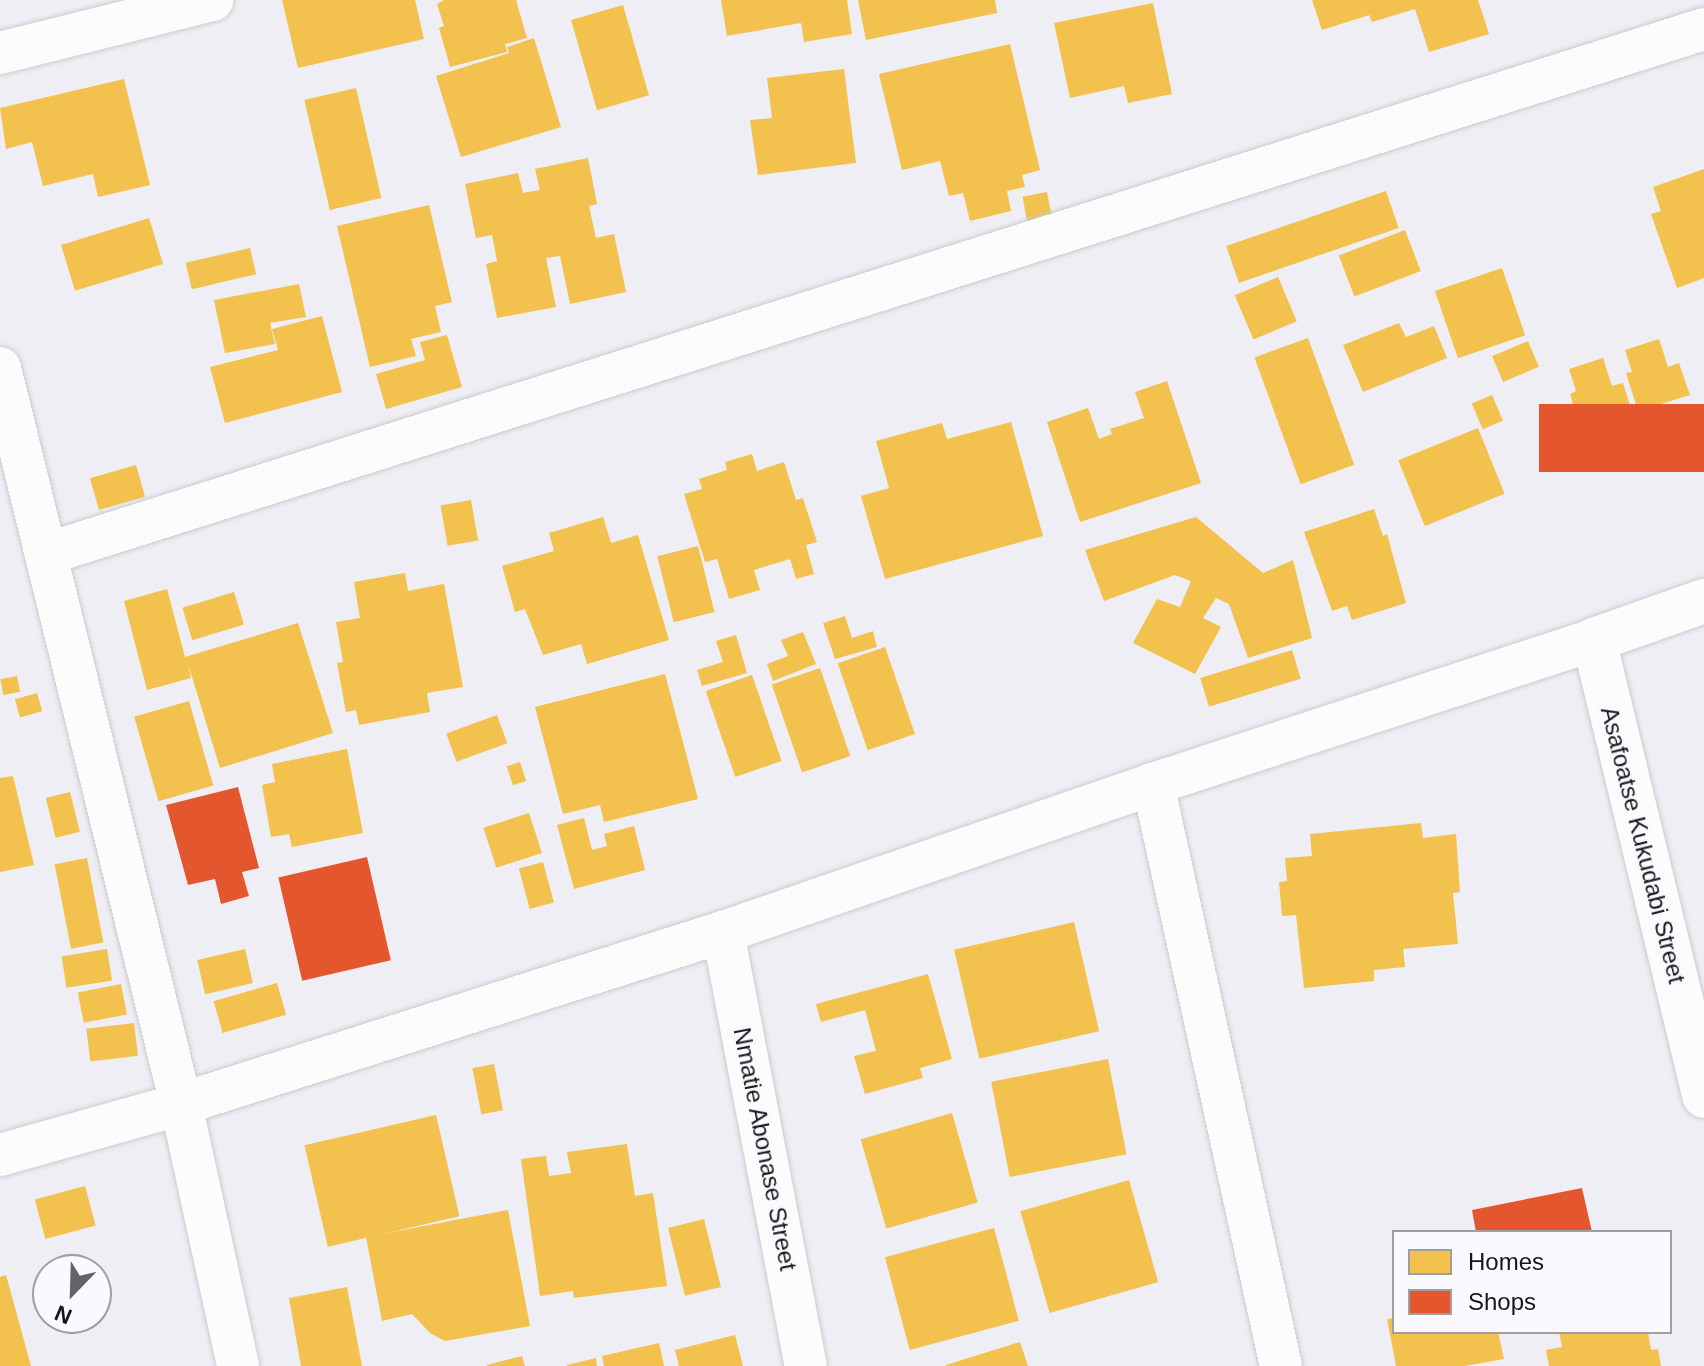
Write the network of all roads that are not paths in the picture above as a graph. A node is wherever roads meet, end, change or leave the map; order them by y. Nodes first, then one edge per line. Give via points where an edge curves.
1 (212, 0) edge
2 (1704, 29) edge
3 (0, 53) edge
4 (0, 368) edge
5 (8, 435) edge
6 (46, 554) junction
7 (1704, 601) edge
8 (1594, 640) junction
9 (1153, 784) junction
10 (723, 932) junction
11 (1704, 1096) edge
12 (181, 1104) junction
13 (0, 1155) edge
14 (238, 1366) edge
15 (806, 1366) edge
16 (1281, 1366) edge

1 - 3 street
2 - 6 street
4 - 5 street
5 - 6 street
6 - 12 street
7 - 8 street
8 - 9 street
8 - 11 street, Asafoatse Kukudabi Street
9 - 10 street
9 - 16 street
10 - 12 street
10 - 15 street, Nmatie Abonase Street
12 - 13 street
12 - 14 street

